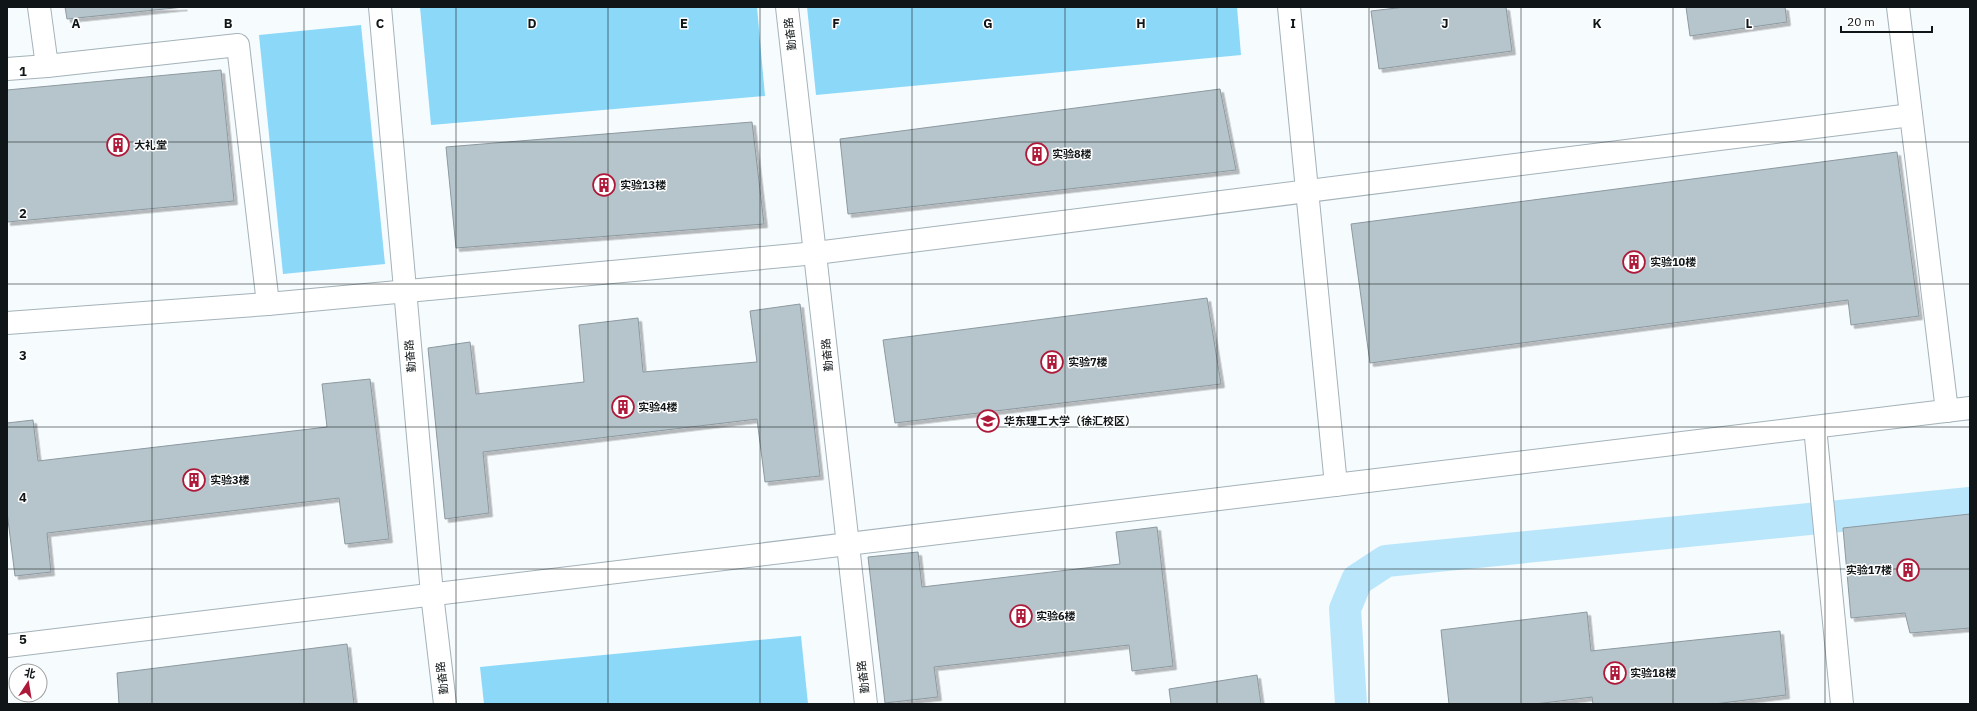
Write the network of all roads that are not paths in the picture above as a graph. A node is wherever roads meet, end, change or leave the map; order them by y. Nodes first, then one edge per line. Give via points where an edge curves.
1 (39, 7) edge
2 (380, 7) edge
3 (787, 7) edge
4 (1289, 7) edge
5 (1898, 7) edge
6 (47, 66) junction
7 (7, 69) edge
8 (1911, 115) junction
9 (1307, 191) junction
10 (816, 253) junction
11 (404, 291) junction
12 (268, 304) junction
13 (7, 323) edge
14 (1970, 408) edge
15 (1948, 411) junction
16 (1815, 427) junction
17 (1336, 485) junction
18 (847, 544) junction
19 (432, 594) junction
20 (7, 646) edge
21 (445, 704) edge
22 (866, 704) edge
23 (1842, 704) edge

1 - 6 street
2 - 11 street, 勤奋路
3 - 10 street, 勤奋路
4 - 9 street
5 - 8 street
6 - 7 street
6 - 12 street via 238,45
8 - 9 street
8 - 15 street
9 - 10 street
9 - 17 street
10 - 11 street
10 - 18 street, 勤奋路
11 - 12 street
11 - 19 street, 勤奋路
12 - 13 street
14 - 15 street
15 - 16 street
16 - 17 street
16 - 23 street
17 - 18 street
18 - 19 street
18 - 22 street, 勤奋路
19 - 20 street
19 - 21 street, 勤奋路

